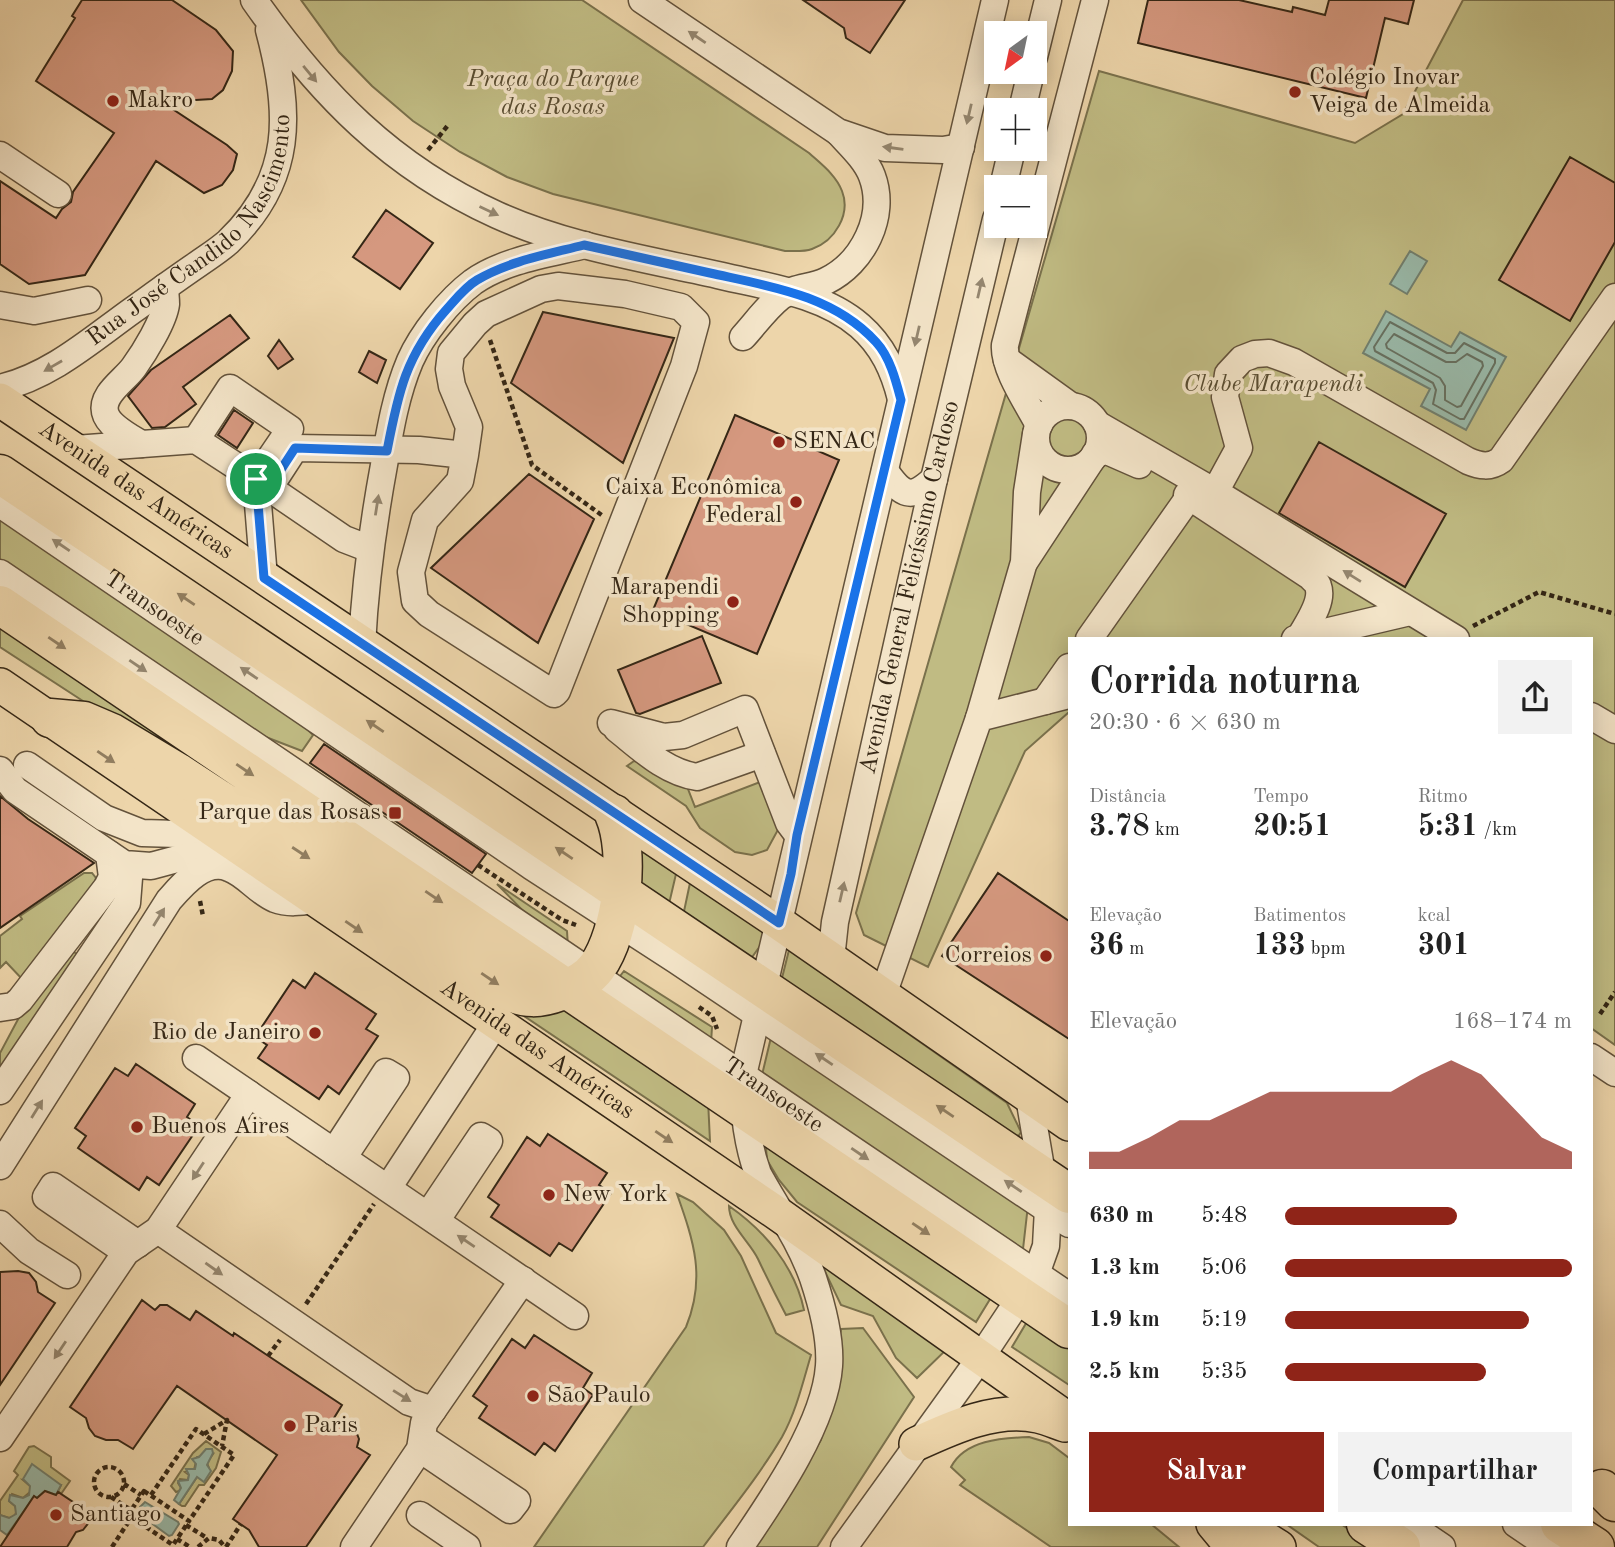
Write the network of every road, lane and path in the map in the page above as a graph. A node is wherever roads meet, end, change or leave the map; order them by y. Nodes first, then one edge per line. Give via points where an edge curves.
1 (642, 0) edge
2 (995, 0) edge
3 (1095, 0) edge
4 (1045, 3) edge
5 (259, 7) edge
6 (1041, 21) edge
7 (449, 124) dead end
8 (838, 132) junction
9 (961, 147) junction
10 (0, 155) edge
11 (414, 167) junction
12 (58, 194) dead end
13 (991, 238) edge
14 (584, 245) junction
15 (165, 287) junction
16 (789, 291) junction
17 (1615, 297) edge
18 (88, 300) dead end
19 (0, 305) edge
20 (482, 317) junction
21 (743, 337) dead end
22 (1006, 359) junction
23 (0, 388) edge
24 (0, 400) edge
25 (901, 400) junction
26 (1071, 406) junction
27 (1097, 424) junction
28 (1038, 429) junction
29 (196, 440) junction
30 (141, 444) junction
31 (75, 449) junction
32 (387, 451) junction
33 (465, 455) junction
34 (1094, 455) junction
35 (885, 471) junction
36 (0, 474) edge
37 (934, 479) junction
38 (263, 483) junction
39 (1027, 492) junction
40 (1202, 494) junction
41 (1064, 503) junction
42 (0, 504) edge
43 (621, 528) junction
44 (370, 549) junction
45 (1024, 562) junction
46 (0, 573) edge
47 (264, 578) junction
48 (0, 605) edge
49 (1409, 612) junction
50 (1615, 614) edge
51 (1461, 634) edge
52 (1091, 637) edge
53 (1298, 637) edge
54 (1301, 637) edge
55 (362, 645) junction
56 (1068, 670) edge
57 (0, 685) edge
58 (1057, 698) edge
59 (1593, 717) edge
60 (50, 718) junction
61 (979, 718) junction
62 (1615, 730) edge
63 (762, 754) junction
64 (27, 765) dead end
65 (0, 770) edge
66 (614, 814) junction
67 (797, 835) junction
68 (116, 859) junction
69 (478, 864) dead end
70 (229, 867) junction
71 (314, 900) junction
72 (606, 913) junction
73 (779, 923) junction
74 (831, 959) junction
75 (579, 981) junction
76 (1615, 992) edge
77 (883, 995) junction
78 (761, 1001) junction
79 (692, 1002) dead end
80 (0, 1008) edge
81 (1600, 1014) dead end
82 (496, 1023) junction
83 (717, 1039) dead end
84 (196, 1058) dead end
85 (1593, 1058) edge
86 (1615, 1073) edge
87 (0, 1091) edge
88 (743, 1092) junction
89 (249, 1094) junction
90 (1030, 1097) junction
91 (1068, 1123) edge
92 (0, 1166) edge
93 (383, 1193) junction
94 (1057, 1201) edge
95 (781, 1216) junction
96 (0, 1224) edge
97 (141, 1242) junction
98 (67, 1275) dead end
99 (523, 1280) junction
100 (1029, 1286) junction
101 (1068, 1296) edge
102 (575, 1316) dead end
103 (292, 1323) junction
104 (1068, 1328) edge
105 (268, 1356) dead end
106 (981, 1357) junction
107 (433, 1410) junction
108 (1068, 1419) edge
109 (1068, 1427) edge
110 (204, 1434) junction
111 (0, 1438) edge
112 (916, 1444) junction
113 (222, 1447) junction
114 (124, 1484) junction
115 (141, 1495) junction
116 (151, 1495) junction
117 (111, 1497) junction
118 (131, 1510) junction
119 (420, 1516) dead end
120 (131, 1518) junction
121 (188, 1523) junction
122 (241, 1524) dead end
123 (1215, 1526) edge
124 (1245, 1526) edge
125 (1369, 1526) edge
126 (1411, 1526) edge
127 (1519, 1526) edge
128 (1563, 1526) edge
129 (177, 1539) junction
130 (208, 1539) junction
131 (227, 1545) edge
132 (112, 1547) edge
133 (190, 1547) edge
134 (198, 1547) edge
135 (236, 1547) edge
136 (354, 1547) edge
137 (467, 1547) edge
138 (740, 1547) edge
139 (844, 1547) edge
140 (1232, 1547) edge
141 (1279, 1547) edge
142 (1401, 1547) edge
143 (1442, 1547) edge
144 (1550, 1547) edge
145 (1595, 1547) edge

8 -> 1 street
2 -> 9 street, Avenida General Felicíssimo Cardoso
3 - 22 street via 1005,345
4 - 6 street
5 -> 11 street via 326,93 371,136
5 - 15 street, Rua José Candido Nascimento via 280,70 284,107 284,131 273,176 252,216 226,243
7 - 11 path
9 -> 8 street via 885,148
8 - 16 street via 872,176 877,208 869,238 851,264 825,282
9 -> 25 street, Avenida General Felicíssimo Cardoso
10 - 12 street
11 -> 14 street via 497,215
37 -> 13 street, Avenida General Felicíssimo Cardoso
14 - 16 street
14 - 32 street via 508,266 461,292 429,329 410,361
15 -> 23 street, Rua José Candido Nascimento via 66,359 34,377
15 - 30 street via 166,305 160,321 105,406 113,424
16 - 21 street
16 - 25 street via 833,308 859,325 878,344 895,375
17 - 40 street via 1494,464 1468,461 1294,362 1269,354 1242,359 1228,374 1225,397 1240,448
18 - 19 street via 34,311
20 - 33 street via 451,353 449,369 469,427
20 - 43 path via 532,465
20 - 43 street via 504,304 558,286 681,307 696,322 684,366
22 - 26 street
22 - 28 street
24 - 31 main road, Avenida das Américas
25 - 35 street, Avenida General Felicíssimo Cardoso
26 - 27 street via 1091,415
26 - 28 street via 1052,410
27 - 34 street via 1100,436
27 - 40 street
28 - 34 street via 1041,454 1056,467 1076,468
28 - 39 street
29 - 30 street
29 - 38 street
29 - 38 street via 230,388 290,429
30 - 31 street
31 - 47 main road, Avenida das Américas
32 - 33 street
32 - 38 street via 295,448
44 -> 32 street
33 - 43 street via 460,481 425,520 411,572 415,601 550,693 557,691
34 - 40 street via 1115,453
34 - 41 street
35 - 37 street via 895,486 908,493 920,492
35 - 67 street, Avenida General Felicíssimo Cardoso
72 -> 36 highway
74 -> 37 street, Avenida General Felicíssimo Cardoso via 835,922
38 - 44 street via 344,539
38 - 47 street
39 - 41 street via 1041,478 1051,479 1060,484
39 - 45 street
49 -> 40 street
40 - 52 street
40 - 53 street via 1318,586 1315,610
41 - 45 street
72 -> 42 street, Transoeste via 531,866 510,864 345,751 305,712
44 - 55 street
45 - 61 street
46 -> 75 street via 457,877
47 - 55 main road, Avenida das Américas
48 -> 75 highway
49 - 51 street
49 - 54 street
50 - 51 path via 1539,592
55 - 66 main road, Avenida das Américas
56 - 58 street
57 - 60 main road, Avenida das Américas
58 - 61 street
59 - 62 street
60 -> 71 main road, Avenida das Américas
60 -> 75 highway via 84,721 112,733 516,995 540,998
61 - 77 street
63 - 63 street via 745,709 682,735 664,737 611,723 653,759 690,776
63 - 67 street
64 - 70 street via 104,818 142,832 178,834
65 - 68 street via 15,790
66 - 72 highway via 620,841
66 - 73 main road, Avenida das Américas
67 - 73 street, Avenida General Felicíssimo Cardoso
68 - 70 street via 151,866 192,855
68 - 80 street via 107,887 20,1000
68 - 87 street via 129,878 127,903
69 - 72 path via 562,920
70 - 71 street via 273,898
92 -> 70 street via 169,900 203,869
71 -> 82 main road, Avenida das Américas
72 - 75 highway via 603,957
72 - 78 highway
73 - 74 main road, Avenida das Américas
73 - 78 street, Avenida General Felicíssimo Cardoso
74 - 77 main road, Avenida das Américas
75 - 88 highway
76 - 81 path
77 - 90 main road, Avenida das Américas
78 - 88 street, Avenida General Felicíssimo Cardoso
94 -> 78 highway
79 - 83 path via 715,1021
82 - 93 street
82 -> 95 main road, Avenida das Américas
84 - 89 street
85 - 86 street
88 - 95 street via 749,1146
88 -> 100 highway
89 - 93 street via 339,1155
89 -> 97 street
90 - 91 main road, Avenida das Américas
90 - 94 street
99 -> 93 street via 432,1218
93 - 103 path
94 - 100 street via 1046,1246
95 - 106 main road, Avenida das Américas
95 - 138 street via 812,1276 829,1365 811,1426
96 - 98 street via 29,1251
97 -> 103 street
97 -> 111 street
99 - 102 street
99 - 107 street
100 - 101 street
100 - 104 highway
100 - 106 street
103 - 105 path
103 -> 107 street via 409,1402
106 - 108 main road, Avenida das Américas
106 - 112 street
107 - 136 street via 424,1423 422,1444
109 - 112 main road via 1038,1416 996,1416 967,1422
110 - 113 path
110 - 113 path via 227,1420
110 - 116 path via 196,1429
112 - 139 street
113 - 121 path via 234,1455
114 - 115 path
114 - 117 path via 118,1495
114 - 117 path via 116,1469 98,1472 96,1490
115 - 116 path via 144,1490
115 - 118 path
116 - 121 path
117 - 118 path
118 - 120 path
119 - 137 street
120 - 129 path via 173,1545
120 - 132 path
121 - 129 path
121 - 130 path
122 - 131 path
123 - 140 main road
124 - 141 main road
125 - 142 highway
126 - 143 street
127 - 144 street
128 - 145 highway
129 - 133 path
130 - 131 path
130 - 134 path
131 - 135 path

